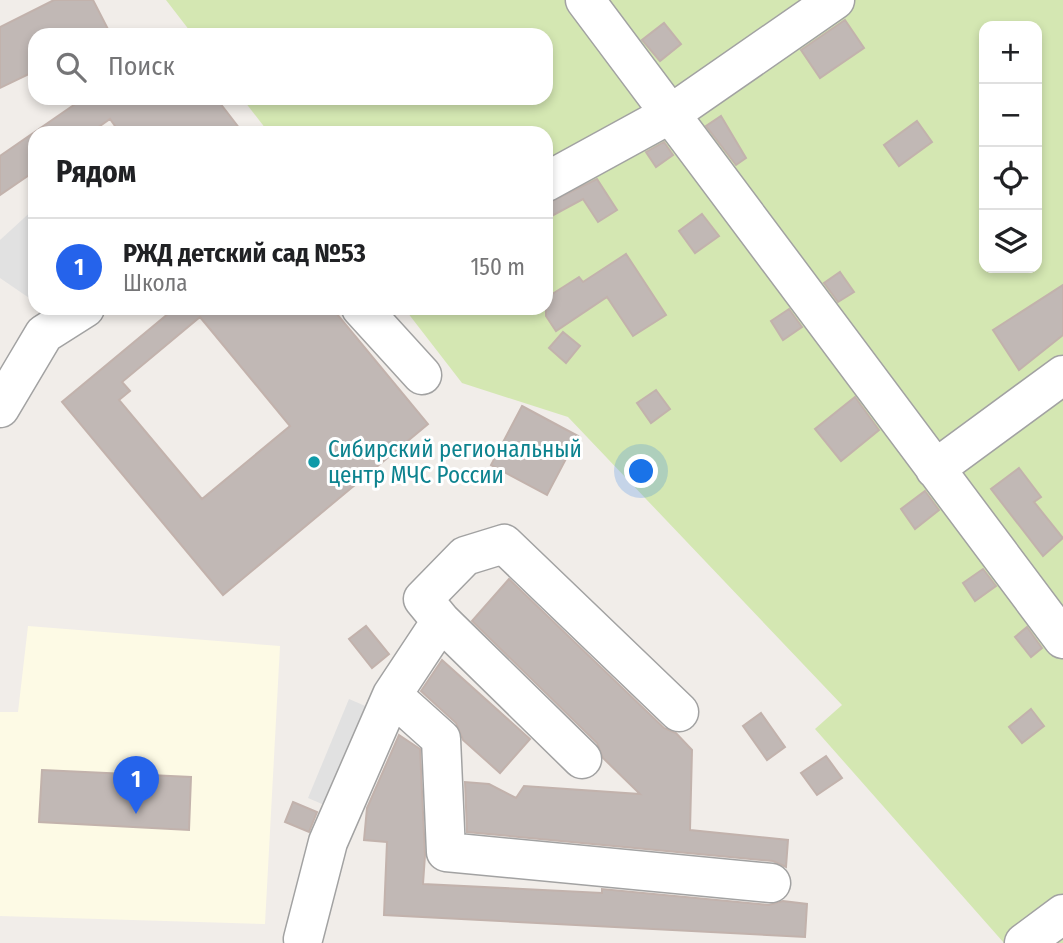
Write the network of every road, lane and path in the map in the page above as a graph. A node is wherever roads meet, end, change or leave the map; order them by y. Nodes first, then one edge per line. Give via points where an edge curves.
1 (585, 0) edge
2 (835, 0) edge
3 (672, 113) junction
4 (553, 178) edge
5 (74, 315) edge
6 (367, 315) edge
7 (422, 375) dead end
8 (1063, 375) edge
9 (0, 408) edge
10 (935, 469) junction
11 (441, 621) junction
12 (1063, 639) edge
13 (392, 695) junction
14 (679, 712) dead end
15 (583, 759) dead end
16 (771, 883) dead end
17 (1063, 914) edge
18 (303, 939) dead end
19 (1024, 943) edge

1 - 3 lane
2 - 3 lane
3 - 4 lane
3 - 10 lane
5 - 9 lane via 44,334
6 - 7 lane
8 - 10 lane
10 - 12 lane
11 - 13 lane
11 - 14 lane via 423,599 465,556 504,544
11 - 15 lane
13 - 16 lane via 441,739 446,852
13 - 18 lane via 327,842
17 - 19 lane

